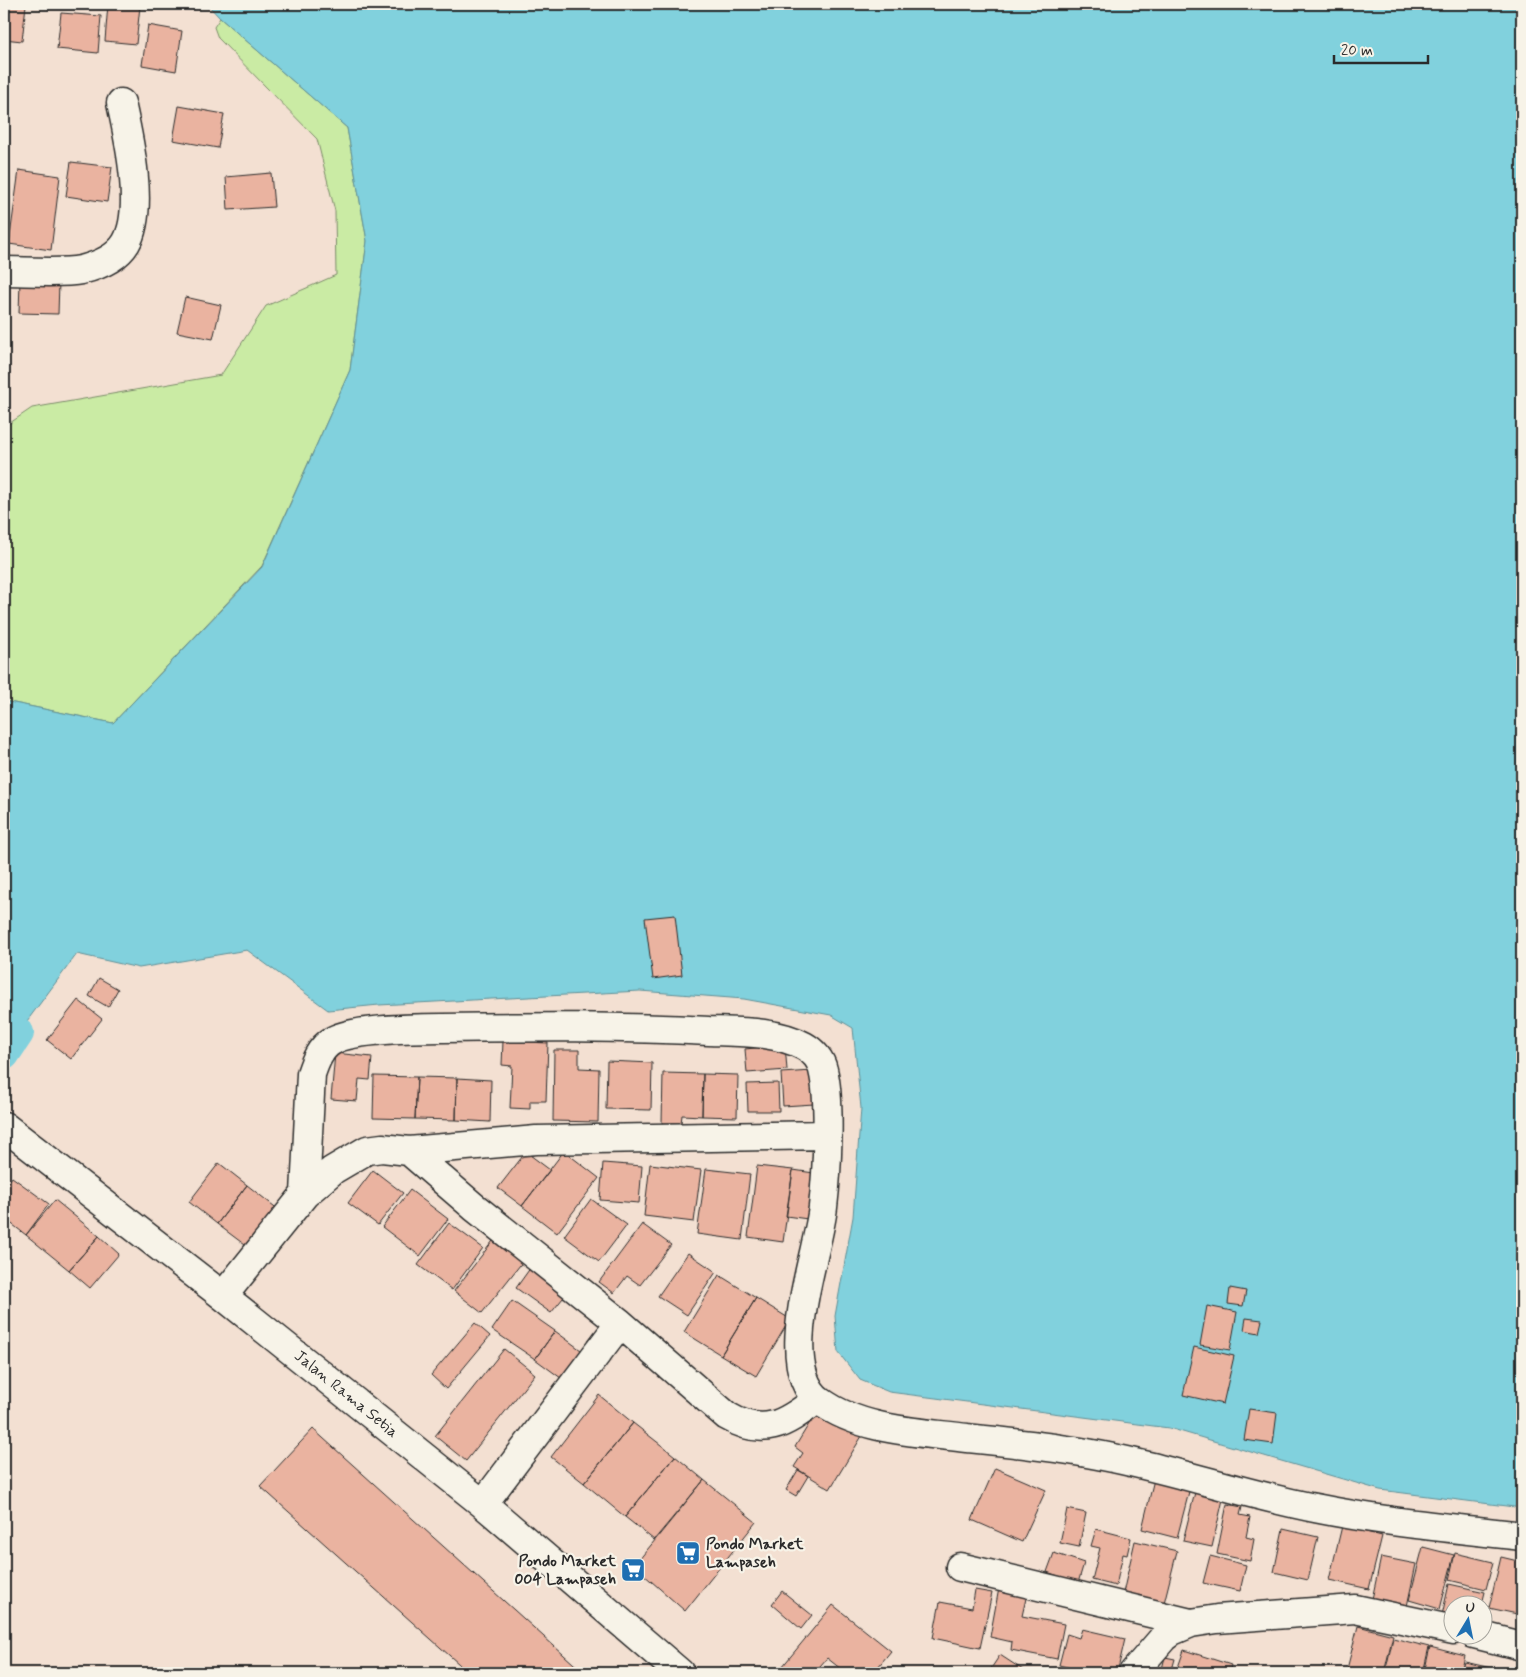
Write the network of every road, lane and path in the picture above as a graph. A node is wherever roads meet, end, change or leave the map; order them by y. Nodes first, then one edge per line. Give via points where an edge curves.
1 (121, 103) dead end
2 (4, 271) edge
3 (4, 1126) edge
4 (827, 1134) junction
5 (409, 1151) junction
6 (306, 1194) junction
7 (223, 1296) junction
8 (620, 1324) junction
9 (818, 1400) junction
10 (483, 1504) junction
11 (1522, 1536) edge
12 (960, 1567) dead end
13 (1191, 1623) junction
14 (1444, 1628) edge
15 (1494, 1639) edge
16 (1522, 1646) edge
17 (680, 1673) edge
18 (1133, 1673) edge

1 - 2 street via 132,154 132,222 126,243 117,254 80,270
3 - 7 street, Jalan Rama Setia
4 - 5 street via 536,1140
4 - 6 street via 823,1066 812,1052 788,1039 754,1033 625,1026 404,1028 344,1036 333,1040 318,1055 309,1090
4 - 9 street via 823,1208 800,1326 799,1349 807,1385
5 - 6 street via 367,1150 333,1170
5 - 8 street
6 - 7 street
7 - 10 street, Jalan Rama Setia
8 - 9 street via 737,1422 774,1427
8 - 10 street
9 - 11 street via 844,1414 903,1430 1084,1453 1143,1464 1313,1508
10 - 17 street, Jalan Rama Setia
12 - 13 street
13 - 14 street via 1355,1610
13 - 18 street via 1164,1637
15 - 16 street

